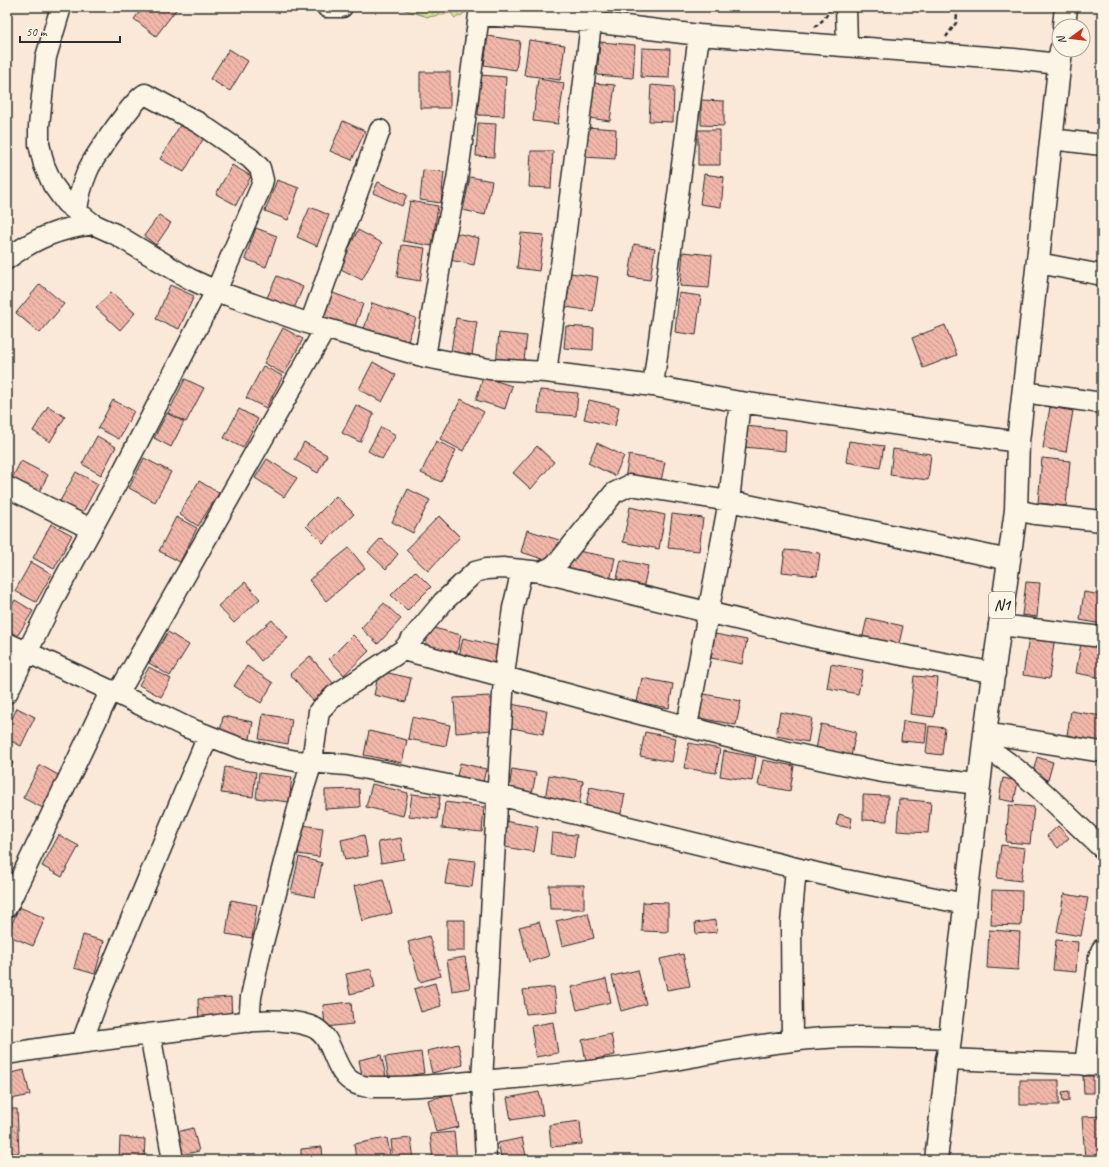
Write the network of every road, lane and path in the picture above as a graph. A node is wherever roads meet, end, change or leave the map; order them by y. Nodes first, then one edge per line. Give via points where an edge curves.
1 (61, 7) edge
2 (327, 7) edge
3 (342, 7) edge
4 (846, 7) edge
5 (958, 7) edge
6 (1066, 7) edge
7 (480, 11) edge
8 (593, 15) edge
9 (1065, 18) edge
10 (699, 35) junction
11 (847, 45) junction
12 (936, 52) junction
13 (1051, 57) edge
14 (1060, 58) edge
15 (380, 130) dead end
16 (1052, 139) junction
17 (1102, 145) edge
18 (77, 212) junction
19 (93, 224) junction
20 (7, 259) edge
21 (1038, 263) junction
22 (1102, 275) edge
23 (216, 291) junction
24 (318, 326) junction
25 (425, 358) junction
26 (546, 372) junction
27 (653, 386) junction
28 (1023, 392) junction
29 (740, 402) junction
30 (1102, 403) edge
31 (1018, 442) junction
32 (7, 486) edge
33 (729, 501) junction
34 (1016, 510) junction
35 (1102, 521) edge
36 (91, 529) junction
37 (1009, 560) junction
38 (532, 571) junction
39 (708, 611) junction
40 (999, 625) junction
41 (1102, 637) edge
42 (7, 643) edge
43 (403, 650) junction
44 (27, 653) junction
45 (995, 673) junction
46 (504, 675) junction
47 (114, 692) junction
48 (7, 693) edge
49 (687, 726) junction
50 (208, 736) junction
51 (985, 740) junction
52 (1102, 752) edge
53 (312, 762) junction
54 (979, 784) junction
55 (498, 794) junction
56 (1102, 848) edge
57 (796, 868) junction
58 (965, 904) junction
59 (7, 907) edge
60 (1102, 949) edge
61 (249, 1022) junction
62 (150, 1034) junction
63 (792, 1040) junction
64 (82, 1042) junction
65 (948, 1049) junction
66 (7, 1054) edge
67 (1094, 1065) edge
68 (482, 1081) junction
69 (173, 1160) edge
70 (486, 1160) edge
71 (936, 1160) edge

1 - 18 street via 46,58 38,126 39,144 44,165 54,185
2 - 3 street
4 - 11 street
5 - 12 path via 956,23
6 - 9 main road
7 - 8 street
7 - 25 street via 457,180
8 - 10 street
8 - 26 street
10 - 11 street
10 - 27 street
11 - 12 street
12 - 13 street
14 - 16 main road, N1
15 - 24 street
16 - 17 street
16 - 21 main road, N1
18 - 19 street
18 - 23 street via 89,169 130,107 142,95 150,96 199,123 250,158 260,168 263,180
19 - 20 street via 59,230
19 - 23 street
21 - 22 street
21 - 28 main road, N1
23 - 24 street
23 - 36 street
24 - 25 street
24 - 47 street
25 - 26 street via 489,368
26 - 27 street
27 - 29 street
28 - 30 street
28 - 31 main road, N1
29 - 31 street
29 - 33 street
31 - 34 main road, N1
32 - 36 street
33 - 37 street
33 - 38 street via 630,485 621,488 614,493 560,560 552,567
33 - 39 street
34 - 35 street
34 - 37 main road, N1
36 - 44 street
37 - 40 main road, N1
38 - 39 street
38 - 43 street via 486,569 475,572 443,602
38 - 46 street via 513,608
39 - 45 street via 815,638
39 - 49 street
40 - 41 street
40 - 45 main road, N1
42 - 44 street
43 - 46 street
43 - 53 street via 335,695 318,711
44 - 47 street
44 - 48 street
45 - 51 main road, N1
46 - 49 street
46 - 55 street
47 - 50 street via 186,728
47 - 59 street
49 - 54 street via 879,771
50 - 53 street via 271,756
50 - 64 street
51 - 52 street
51 - 54 main road, N1
51 - 56 street
53 - 55 street via 347,765
53 - 61 street via 260,954 251,997
54 - 58 main road, N1
55 - 57 street
55 - 68 street
57 - 58 street
57 - 63 street via 791,924
58 - 65 main road, N1
60 - 67 street via 1099,957
61 - 62 street
61 - 68 street via 282,1022 310,1026 321,1032 344,1076 352,1082 368,1087
62 - 64 street
62 - 69 street
63 - 65 street via 840,1038
63 - 68 street via 653,1064
64 - 66 street
65 - 67 street
65 - 71 main road, N1
68 - 70 street

